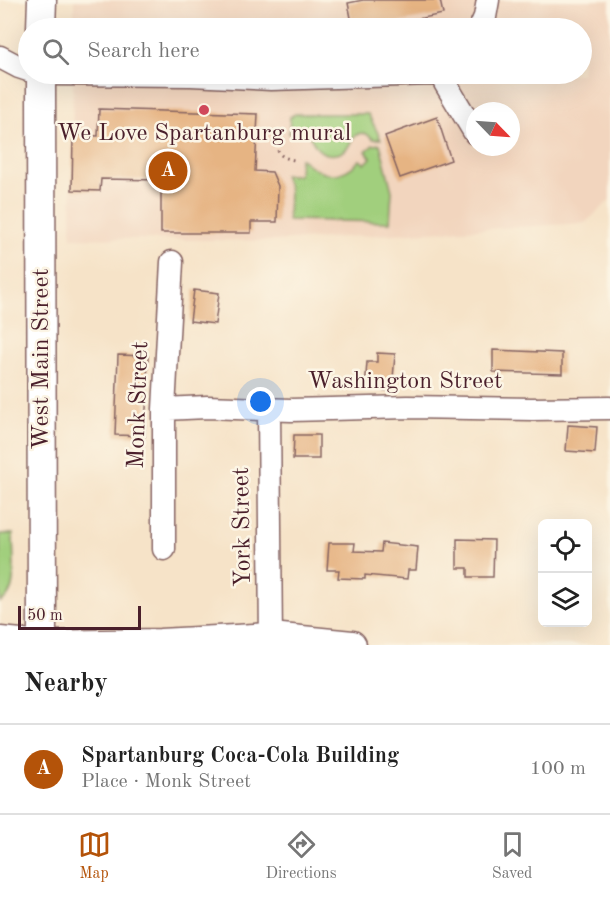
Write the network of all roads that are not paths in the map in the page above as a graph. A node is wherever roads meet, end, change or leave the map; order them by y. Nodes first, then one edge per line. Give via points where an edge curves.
1 (42, 0) edge
2 (488, 0) edge
3 (41, 18) edge
4 (485, 18) edge
5 (0, 57) edge
6 (18, 66) edge
7 (40, 84) edge
8 (446, 84) edge
9 (466, 118) edge
10 (172, 262) dead end
11 (610, 408) edge
12 (164, 409) junction
13 (269, 410) junction
14 (164, 549) dead end
15 (0, 641) edge
16 (271, 641) edge
17 (42, 645) edge
18 (352, 645) edge

1 - 3 main road
2 - 4 street
5 - 6 street
7 - 17 main road, West Main Street
8 - 9 street
10 - 12 street, Monk Street
11 - 13 street, Washington Street
12 - 13 street, Washington Street
12 - 14 street, Monk Street
13 - 16 street, York Street
15 - 17 main road
16 - 17 main road
16 - 18 main road

